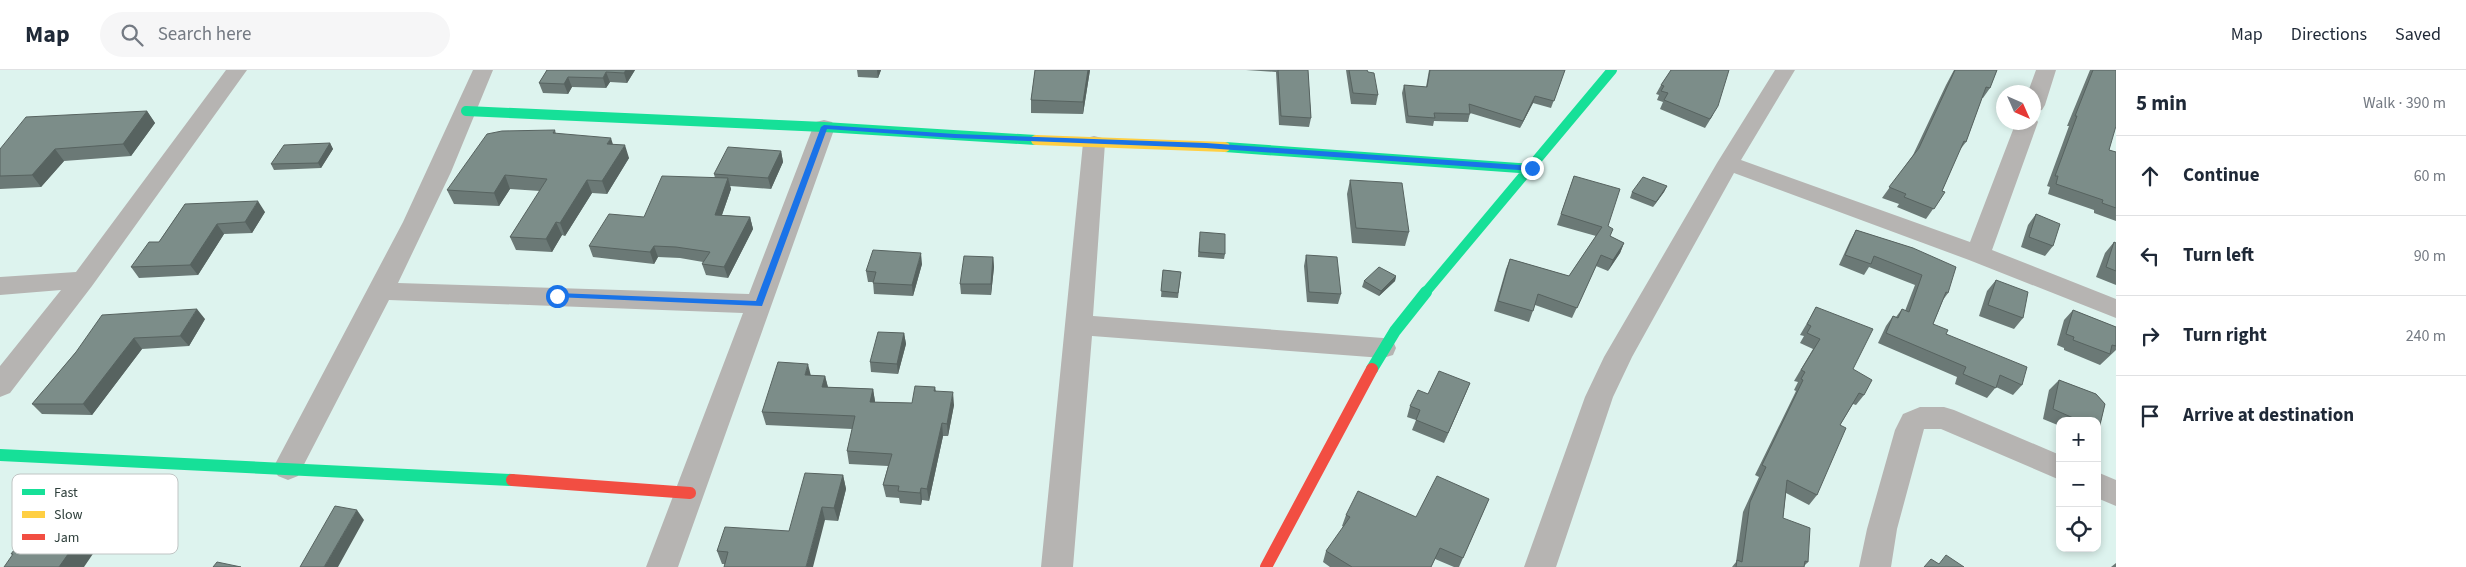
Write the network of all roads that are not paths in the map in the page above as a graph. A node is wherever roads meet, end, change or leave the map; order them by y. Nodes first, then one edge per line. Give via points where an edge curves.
1 (237, 70) edge
2 (483, 70) edge
3 (1612, 70) edge
4 (1785, 70) edge
5 (2046, 70) edge
6 (2041, 85) edge
7 (466, 111) junction
8 (824, 127) junction
9 (2024, 130) edge
10 (1094, 143) junction
11 (1728, 163) junction
12 (1532, 168) junction
13 (1978, 254) junction
14 (83, 280) junction
15 (0, 286) edge
16 (382, 290) junction
17 (759, 304) junction
18 (2116, 309) edge
19 (1079, 325) junction
20 (1383, 348) junction
21 (0, 386) edge
22 (0, 455) edge
23 (2056, 466) edge
24 (288, 468) junction
25 (2101, 486) edge
26 (690, 493) junction
27 (2116, 494) edge
28 (662, 567) edge
29 (1057, 567) edge
30 (1266, 567) edge
31 (1540, 567) edge
32 (1875, 567) edge

1 - 14 street
2 - 7 street
3 - 12 street
4 - 11 street
5 - 6 street
7 - 8 street
7 - 16 street
8 - 10 street
8 - 17 street
9 - 13 street
10 - 12 street via 1206,146
10 - 19 street
11 - 13 street
11 - 31 street via 1608,378
12 - 20 street
13 - 18 street
14 - 15 street
14 - 21 street
16 - 17 street
16 - 24 street
17 - 26 street
19 - 20 street
19 - 29 street
20 - 30 street
22 - 24 street
23 - 32 street via 1944,418 1920,418 1909,430
24 - 26 street
25 - 27 street
26 - 28 street

